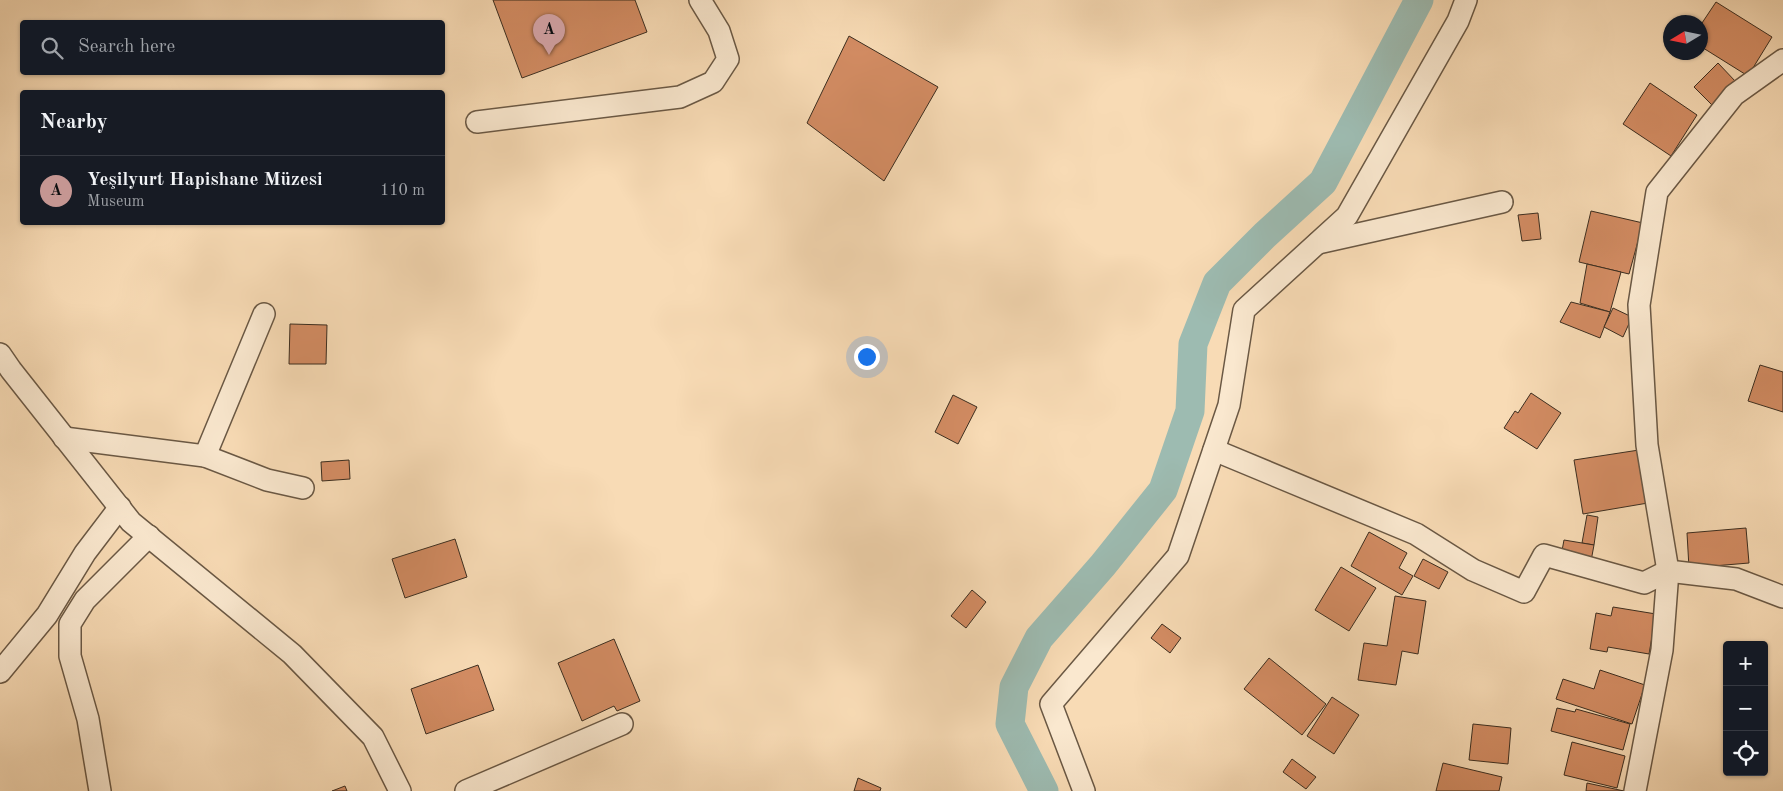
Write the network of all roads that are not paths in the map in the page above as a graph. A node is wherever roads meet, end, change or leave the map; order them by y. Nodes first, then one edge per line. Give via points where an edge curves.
1 (700, 0) edge
2 (1466, 0) edge
3 (1783, 60) edge
4 (477, 122) dead end
5 (1502, 202) dead end
6 (1318, 243) junction
7 (264, 314) dead end
8 (0, 354) edge
9 (64, 438) junction
10 (1214, 450) junction
11 (205, 456) junction
12 (303, 488) dead end
13 (120, 507) junction
14 (149, 536) junction
15 (1668, 571) junction
16 (1783, 597) edge
17 (0, 672) edge
18 (622, 724) dead end
19 (100, 791) edge
20 (400, 791) edge
21 (466, 791) edge
22 (1084, 791) edge
23 (1635, 791) edge

1 - 4 street via 719,31 728,59 713,82 680,97
2 - 6 street via 1458,21 1347,216
3 - 15 street via 1734,95 1657,192 1640,305 1647,444
5 - 6 street
6 - 10 street via 1244,310 1229,405
7 - 11 street
8 - 9 street
9 - 11 street
9 - 13 street
10 - 15 street via 1416,534 1474,570 1524,592 1544,555 1644,583
10 - 22 street via 1178,556 1051,704
11 - 12 street via 267,480
13 - 14 street via 131,522
13 - 17 street via 85,553 47,615
14 - 19 street via 85,600 70,624 70,656 88,719
14 - 20 street via 292,654 373,737
15 - 16 street via 1736,579
15 - 23 street via 1662,650
18 - 21 street

